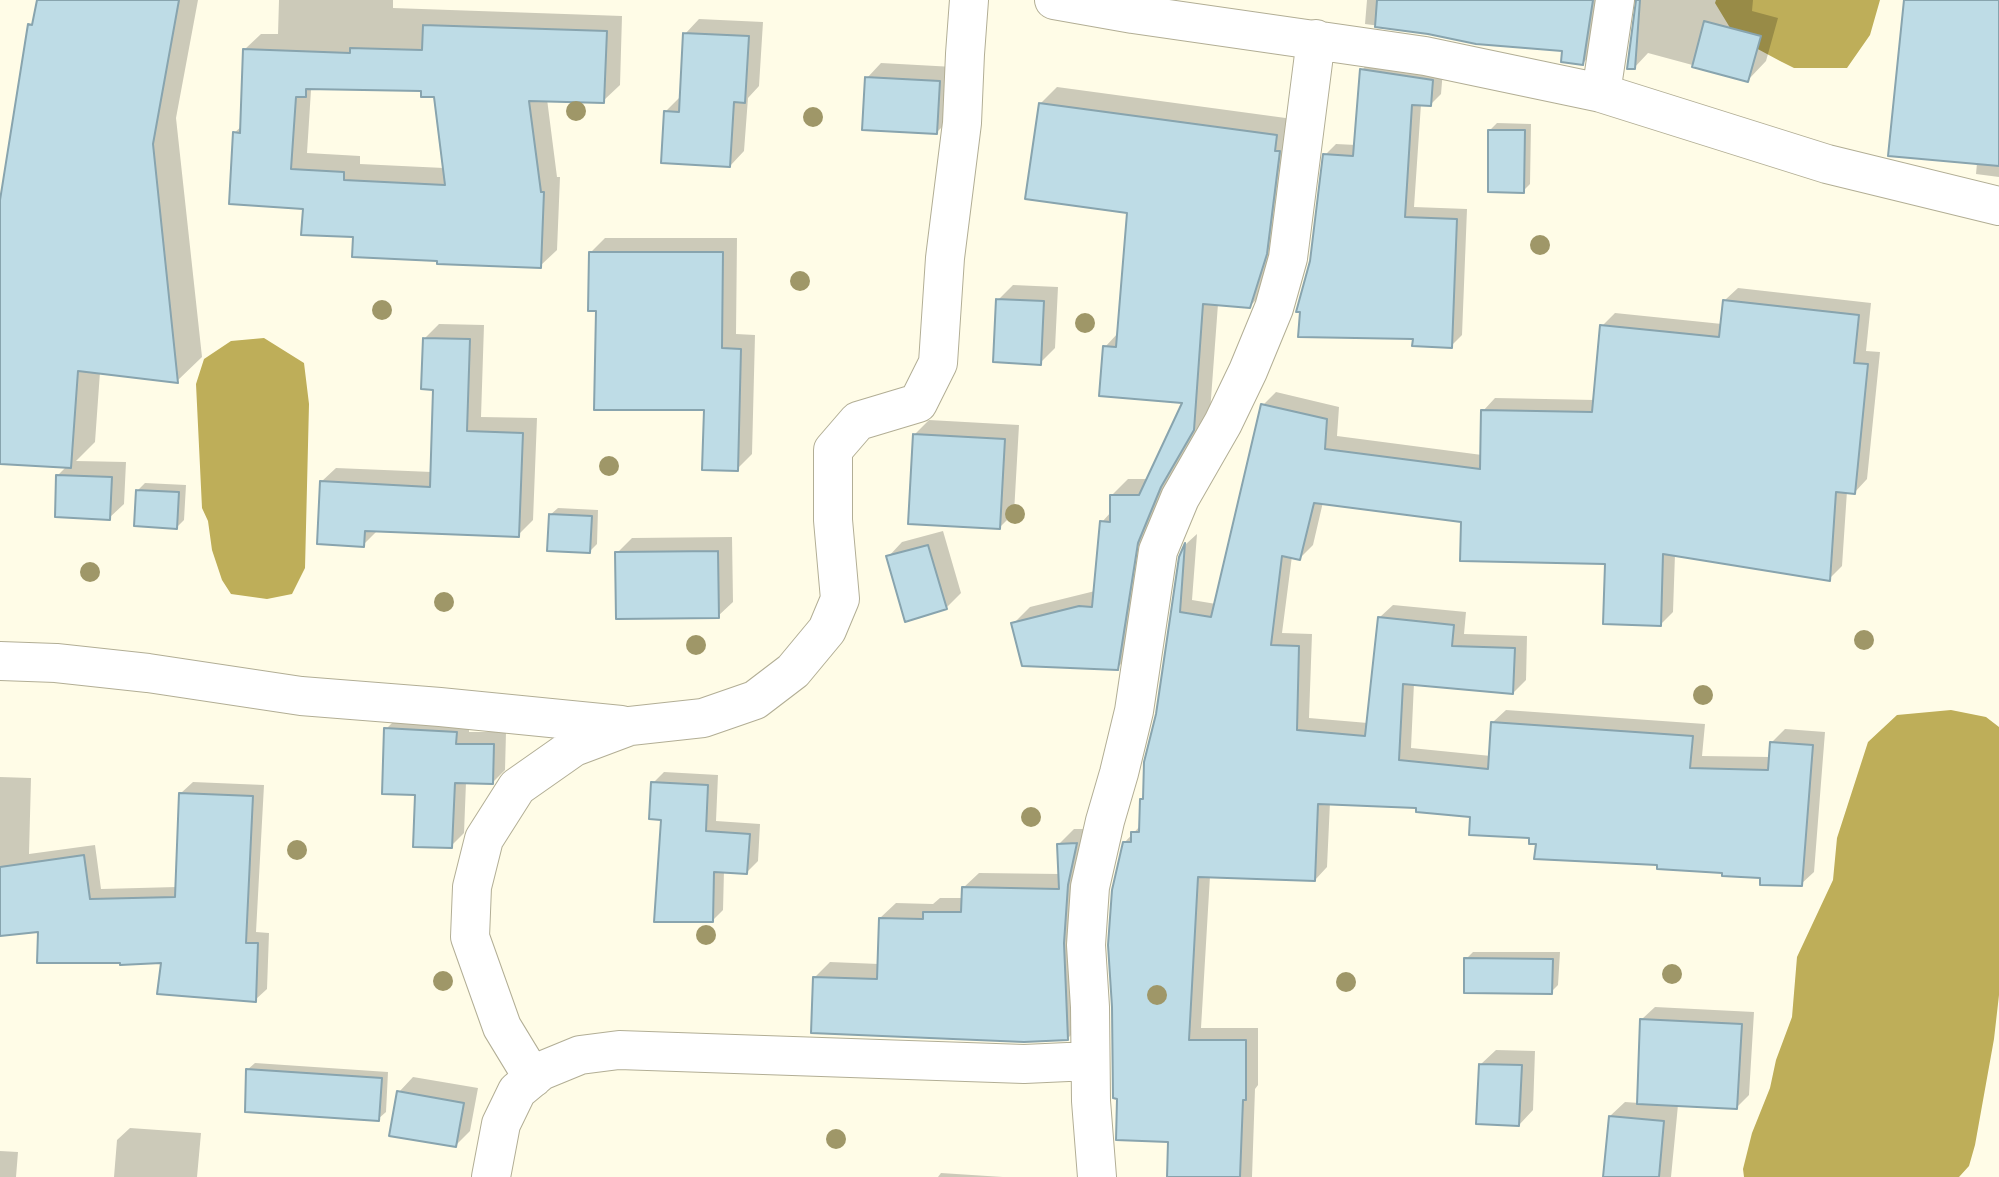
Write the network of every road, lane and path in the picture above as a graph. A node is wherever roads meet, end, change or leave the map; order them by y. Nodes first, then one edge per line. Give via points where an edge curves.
1 (969, 0) edge
2 (1054, 0) edge
3 (1615, 0) edge
4 (1316, 39) junction
5 (1601, 93) junction
6 (1999, 206) edge
7 (0, 661) edge
8 (630, 726) junction
9 (1090, 1062) junction
10 (533, 1078) junction
11 (491, 1177) edge
12 (1097, 1177) edge

1 - 8 street via 938,363 918,403 858,421 833,450 832,511 840,599 827,630 793,671 755,700 703,718
2 - 4 street
3 - 5 street
4 - 5 street via 1425,56
4 - 9 street via 1288,258 1274,308 1248,371 1180,498 1158,551 1134,711 1090,887 1086,945
5 - 6 street via 1827,164
7 - 8 street via 148,673 302,696
8 - 10 street via 575,747 517,787 484,839 472,887 470,937 502,1027
9 - 10 street via 1024,1064 619,1050 580,1055
9 - 12 street
10 - 11 street via 517,1091 500,1124

